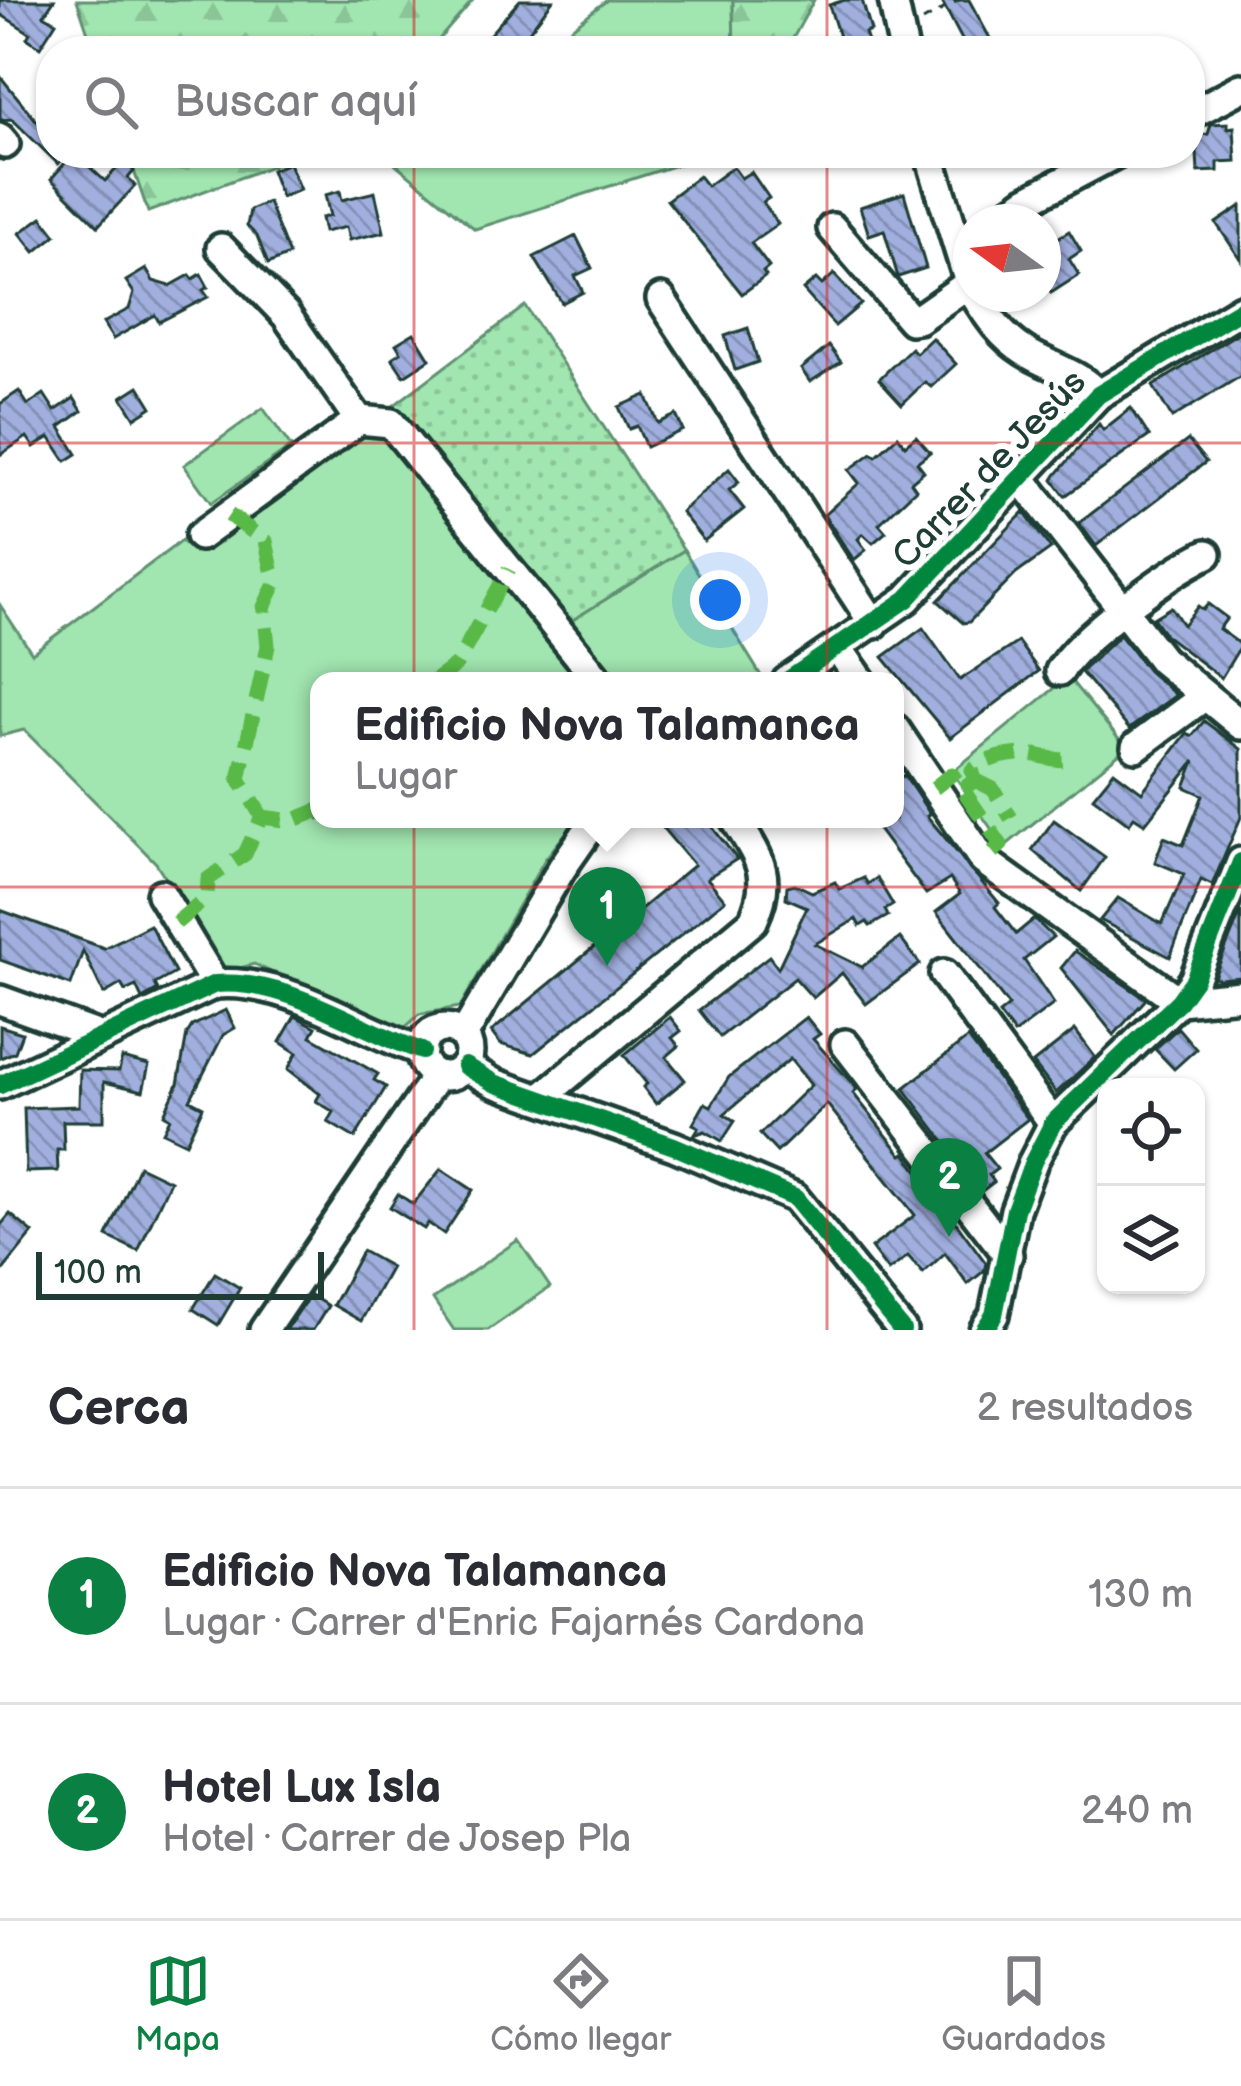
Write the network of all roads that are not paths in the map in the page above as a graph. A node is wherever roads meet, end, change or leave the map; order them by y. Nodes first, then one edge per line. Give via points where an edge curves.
1 (893, 0) edge
2 (901, 36) edge
3 (1241, 88) edge
4 (1205, 107) edge
5 (935, 168) edge
6 (1088, 168) edge
7 (1021, 204) edge
8 (953, 217) edge
9 (832, 228) dead end
10 (220, 248) dead end
11 (661, 299) dead end
12 (953, 299) edge
13 (1241, 309) edge
14 (987, 312) edge
15 (1098, 395) junction
16 (359, 420) junction
17 (1021, 478) junction
18 (200, 536) dead end
19 (1208, 554) dead end
20 (1124, 612) junction
21 (874, 624) junction
22 (838, 648) junction
23 (1060, 671) dead end
24 (591, 672) edge
25 (801, 672) edge
26 (855, 672) edge
27 (1205, 696) junction
28 (1237, 714) edge
29 (904, 743) edge
30 (1136, 746) dead end
31 (590, 828) edge
32 (740, 828) edge
33 (1241, 862) edge
34 (161, 893) dead end
35 (944, 974) dead end
36 (215, 984) junction
37 (1241, 995) edge
38 (0, 1000) edge
39 (1179, 1001) junction
40 (463, 1036) junction
41 (103, 1037) junction
42 (845, 1044) dead end
43 (429, 1063) junction
44 (465, 1066) junction
45 (0, 1085) edge
46 (542, 1098) junction
47 (1053, 1123) junction
48 (1008, 1256) junction
49 (264, 1330) edge
50 (902, 1330) edge
51 (984, 1330) edge

1 - 2 street
3 - 4 street
5 - 8 street
6 - 7 street
9 - 12 street via 910,320
10 - 16 street via 286,315
11 - 21 street
13 - 15 street, Carrer de Jesús
14 - 15 street via 1004,336
15 - 17 street, Carrer de Jesús
16 - 18 street
16 - 24 street via 391,423
17 - 20 street
17 - 21 street, Carrer de Jesús
19 - 20 street
20 - 23 street
20 - 27 street
21 - 22 street, Carrer de Jesús
22 - 25 street, Carrer de Jesús
22 - 26 street
27 - 28 street
27 - 30 street
29 - 39 street via 983,860
31 - 40 street
32 - 46 street via 765,880 753,921
33 - 39 street
34 - 36 street
35 - 47 street
36 - 41 street
36 - 43 street via 262,986
37 - 39 street
38 - 41 street
39 - 47 street
40 - 43 street via 434,1032
40 - 44 street
41 - 45 street
42 - 48 street
43 - 44 street via 453,1075
43 - 49 street
44 - 46 street
46 - 50 street via 796,1198
47 - 48 street via 1015,1210
48 - 51 street

